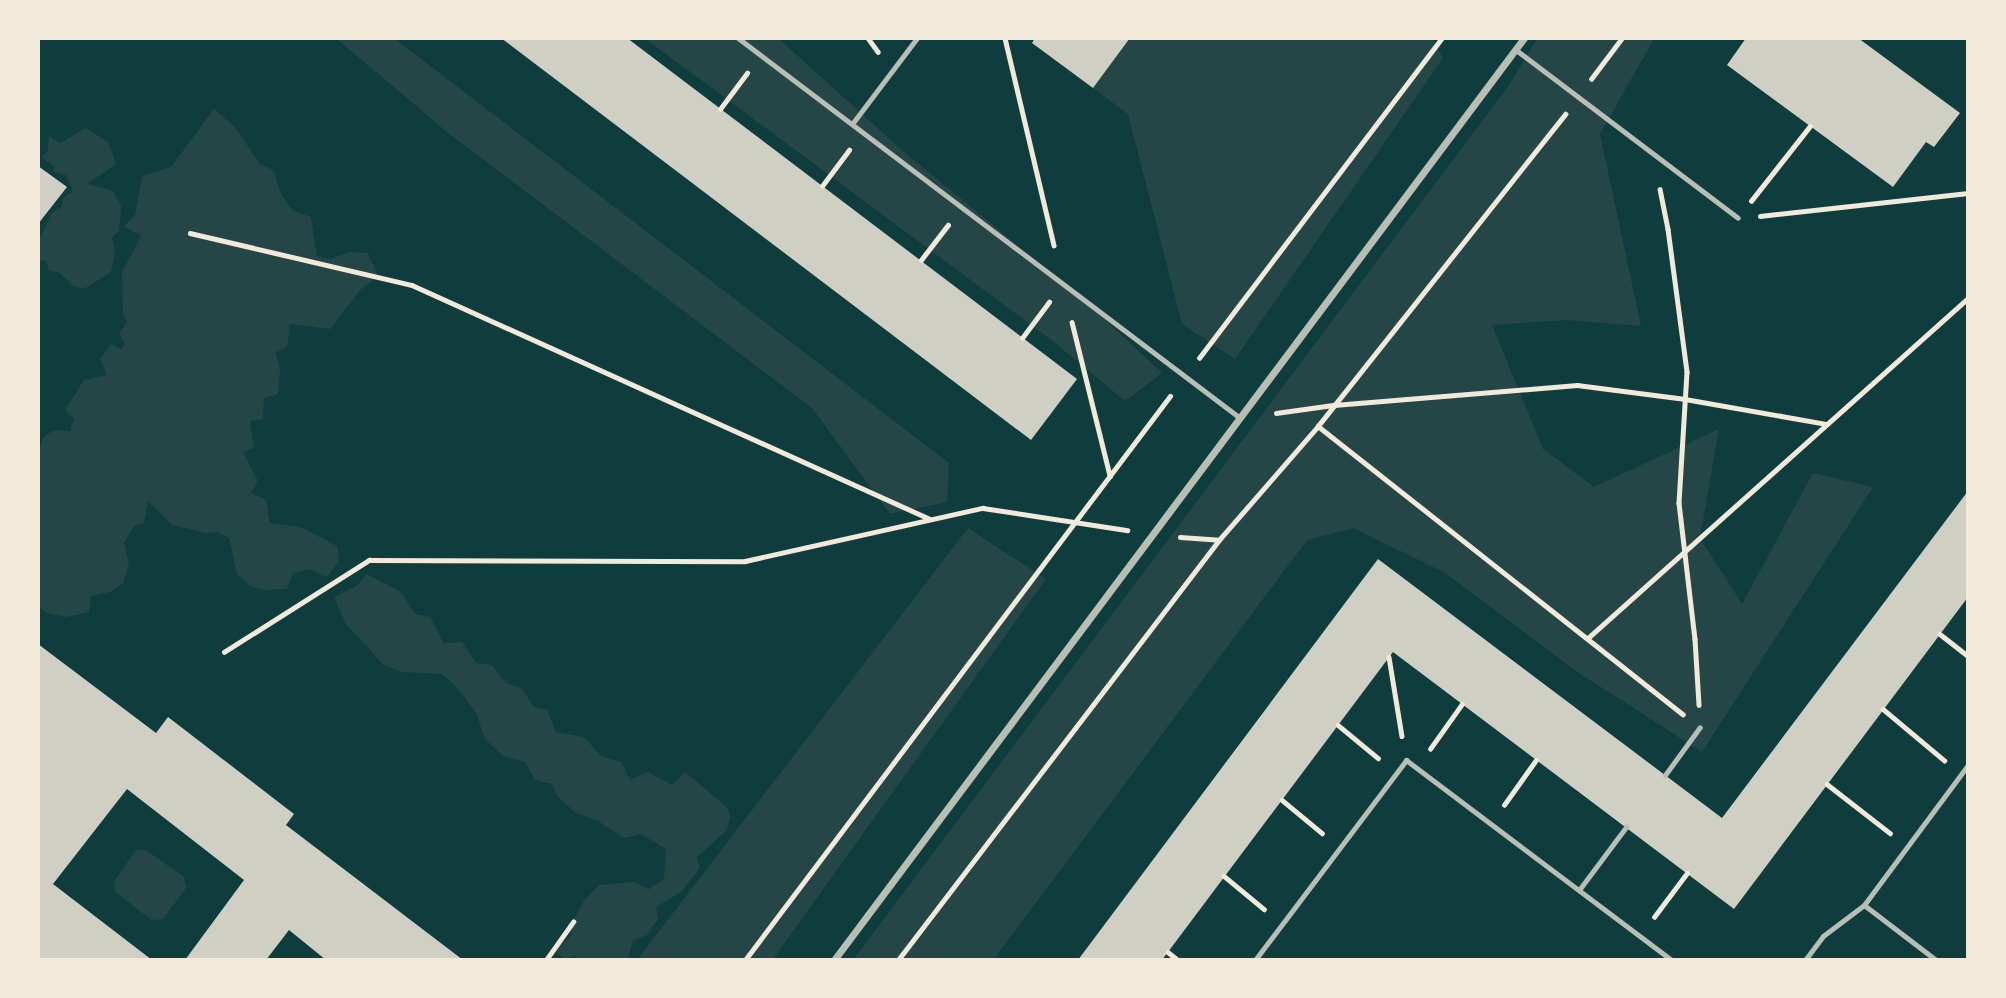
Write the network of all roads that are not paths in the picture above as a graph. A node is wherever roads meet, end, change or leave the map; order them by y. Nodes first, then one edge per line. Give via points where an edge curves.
1 (738, 38) edge
2 (917, 38) edge
3 (1524, 38) edge
4 (1516, 50) junction
5 (852, 124) junction
6 (1738, 218) road end
7 (1240, 418) junction
8 (1700, 727) road end
9 (1968, 765) edge
10 (1665, 775) dead end
11 (1626, 827) dead end
12 (1580, 890) junction
13 (1864, 905) junction
14 (834, 960) edge
15 (1255, 960) edge
16 (1671, 960) edge
17 (1805, 960) edge
18 (1936, 960) edge

1 - 5 lane
2 - 5 lane
3 - 4 street
4 - 6 lane
4 - 7 street
5 - 7 lane
7 - 14 street
8 - 10 lane
9 - 13 lane
11 - 12 lane
12 - 15 lane via 1406,760
12 - 16 lane
13 - 17 lane via 1822,936
13 - 18 lane

